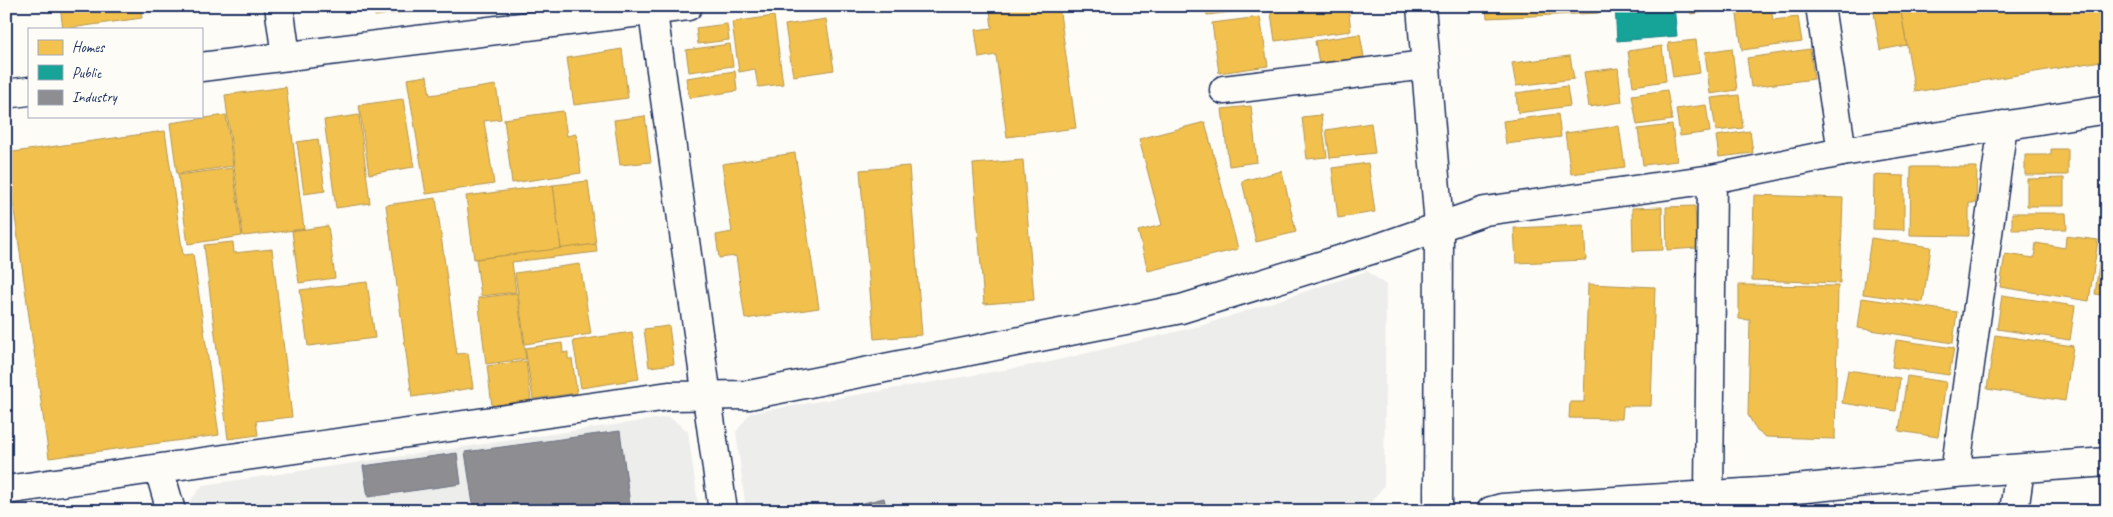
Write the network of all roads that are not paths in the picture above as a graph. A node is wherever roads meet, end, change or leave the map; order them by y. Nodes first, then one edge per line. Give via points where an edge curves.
1 (278, 6) edge
2 (688, 6) edge
3 (1421, 6) edge
4 (1820, 6) edge
5 (652, 9) edge
6 (286, 56) junction
7 (1425, 65) junction
8 (202, 67) edge
9 (1224, 90) dead end
10 (28, 91) edge
11 (6, 94) edge
12 (2107, 109) edge
13 (2003, 125) junction
14 (1842, 152) junction
15 (1712, 179) junction
16 (1439, 226) junction
17 (708, 396) junction
18 (2107, 462) edge
19 (159, 469) junction
20 (2020, 469) junction
21 (1955, 473) junction
22 (6, 490) edge
23 (1709, 494) junction
24 (1775, 501) edge
25 (171, 511) edge
26 (723, 511) edge
27 (1438, 511) edge
28 (1490, 511) edge
29 (2014, 511) edge

1 - 6 street
2 - 5 street
3 - 7 street
4 - 14 street
5 - 6 street
5 - 17 street
6 - 8 street
7 - 9 street
7 - 16 street
10 - 11 street
12 - 13 street
13 - 14 street
13 - 21 street
14 - 15 street
15 - 16 street via 1485,211
15 - 23 street
16 - 17 street via 1181,309 749,395
16 - 27 street
17 - 19 street via 669,396
17 - 26 street
18 - 20 street
19 - 22 street
19 - 25 street
20 - 21 street
20 - 29 street
21 - 24 street
23 - 24 street
23 - 28 street

